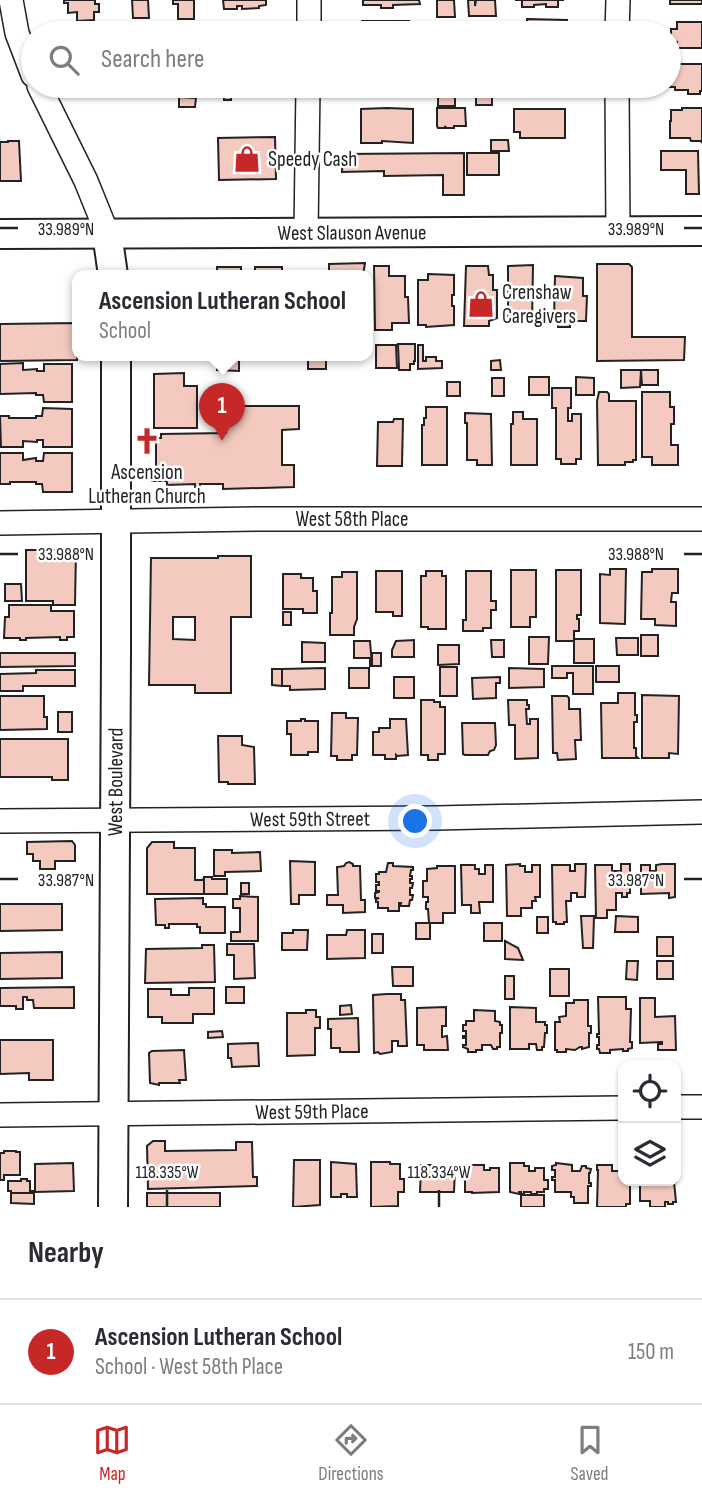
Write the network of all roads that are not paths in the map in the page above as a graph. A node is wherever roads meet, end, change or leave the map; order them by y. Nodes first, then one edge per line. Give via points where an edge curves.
1 (11, 0) edge
2 (309, 0) edge
3 (618, 0) edge
4 (309, 21) edge
5 (617, 21) edge
6 (21, 41) edge
7 (45, 98) edge
8 (308, 98) edge
9 (617, 98) edge
10 (618, 232) junction
11 (702, 232) edge
12 (107, 233) junction
13 (306, 233) junction
14 (0, 234) edge
15 (112, 270) edge
16 (116, 361) edge
17 (702, 519) edge
18 (116, 522) junction
19 (0, 523) edge
20 (702, 812) edge
21 (0, 821) edge
22 (115, 821) junction
23 (681, 1107) edge
24 (702, 1107) edge
25 (618, 1108) edge
26 (114, 1114) junction
27 (0, 1115) edge
28 (113, 1207) edge

1 - 6 street
2 - 4 street
3 - 5 street
7 - 12 street
8 - 13 street
9 - 10 street
10 - 11 main road, West Slauson Avenue
10 - 13 main road, West Slauson Avenue
12 - 13 main road, West Slauson Avenue
12 - 14 main road, West Slauson Avenue
12 - 15 main road
16 - 18 main road, West Boulevard
17 - 18 street, West 58th Place
18 - 19 street, West 58th Place
18 - 22 main road, West Boulevard
20 - 22 street, West 59th Street
21 - 22 street, West 59th Street
22 - 26 main road, West Boulevard
23 - 24 street
25 - 26 street, West 59th Place
26 - 27 street, West 59th Place
26 - 28 main road, West Boulevard

